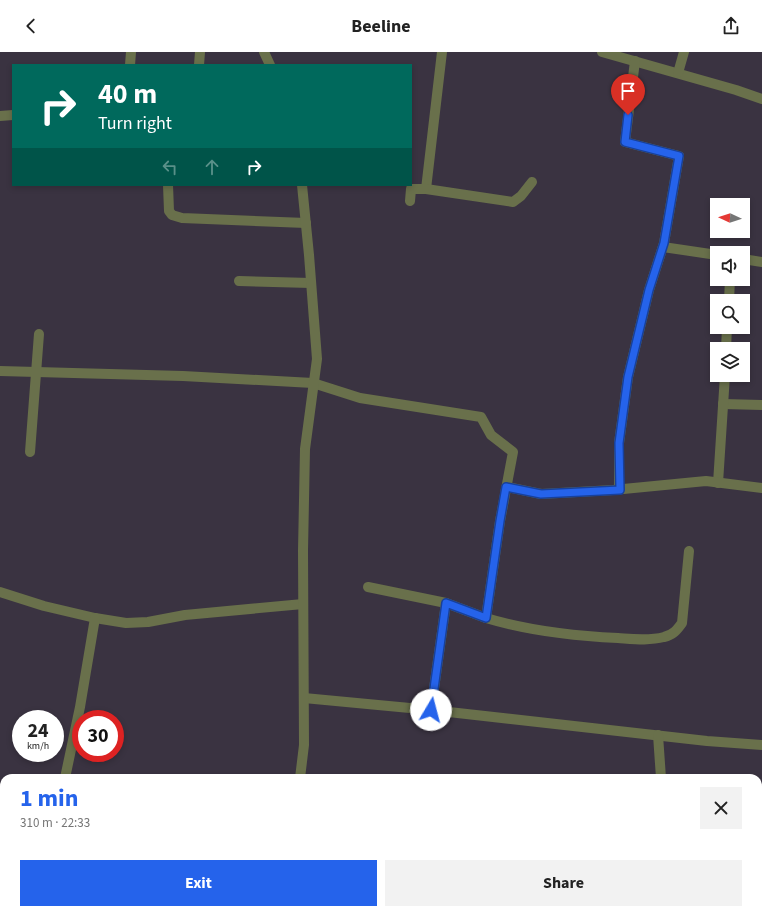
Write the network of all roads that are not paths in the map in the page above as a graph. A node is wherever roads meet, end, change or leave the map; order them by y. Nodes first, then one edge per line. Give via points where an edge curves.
1 (131, 52) edge
2 (200, 52) edge
3 (264, 52) edge
4 (442, 52) edge
5 (602, 52) edge
6 (684, 52) edge
7 (635, 61) junction
8 (130, 64) edge
9 (200, 64) edge
10 (270, 64) edge
11 (678, 73) junction
12 (762, 99) edge
13 (12, 115) edge
14 (0, 116) edge
15 (532, 182) dead end
16 (168, 186) edge
17 (302, 186) edge
18 (426, 189) junction
19 (410, 201) dead end
20 (306, 223) junction
21 (663, 247) junction
22 (710, 254) edge
23 (750, 261) edge
24 (762, 262) edge
25 (238, 281) dead end
26 (311, 283) junction
27 (39, 334) dead end
28 (0, 371) edge
29 (36, 372) junction
30 (724, 382) edge
31 (314, 383) junction
32 (723, 404) junction
33 (762, 405) edge
34 (30, 452) dead end
35 (718, 483) junction
36 (506, 487) junction
37 (762, 488) edge
38 (620, 490) junction
39 (689, 551) dead end
40 (368, 587) dead end
41 (0, 592) edge
42 (446, 603) junction
43 (303, 604) junction
44 (95, 618) junction
45 (486, 618) junction
46 (304, 698) junction
47 (431, 710) junction
48 (658, 735) junction
49 (762, 745) edge
50 (66, 774) edge
51 (300, 774) edge
52 (661, 774) edge

1 - 8 street
2 - 9 street
3 - 10 street
4 - 18 street
5 - 7 street
6 - 11 street
7 - 11 street
7 - 21 street via 625,142 679,156
11 - 12 street
13 - 14 street
15 - 18 street via 513,202
16 - 20 street via 169,211 172,215 182,218
17 - 20 street
18 - 19 street via 410,189
20 - 26 street
21 - 22 street
21 - 38 street via 649,290 628,377 619,443
23 - 24 street
25 - 26 street
26 - 31 street via 316,359
27 - 29 street
28 - 29 street
29 - 31 street
29 - 34 street
30 - 32 street
31 - 36 street via 360,398 481,417 491,435 514,452
31 - 43 street via 305,449
32 - 33 street
32 - 35 street
35 - 37 street
35 - 38 street
36 - 38 street via 541,494
36 - 45 street
39 - 45 street via 682,623 677,631 664,637 640,640 576,636 512,626
40 - 42 street
41 - 44 street
42 - 45 street
42 - 47 street
43 - 44 street via 185,615 148,622 126,623
43 - 46 street
44 - 50 street
46 - 47 street
46 - 51 street via 304,745
47 - 48 street
48 - 49 street
48 - 52 street

